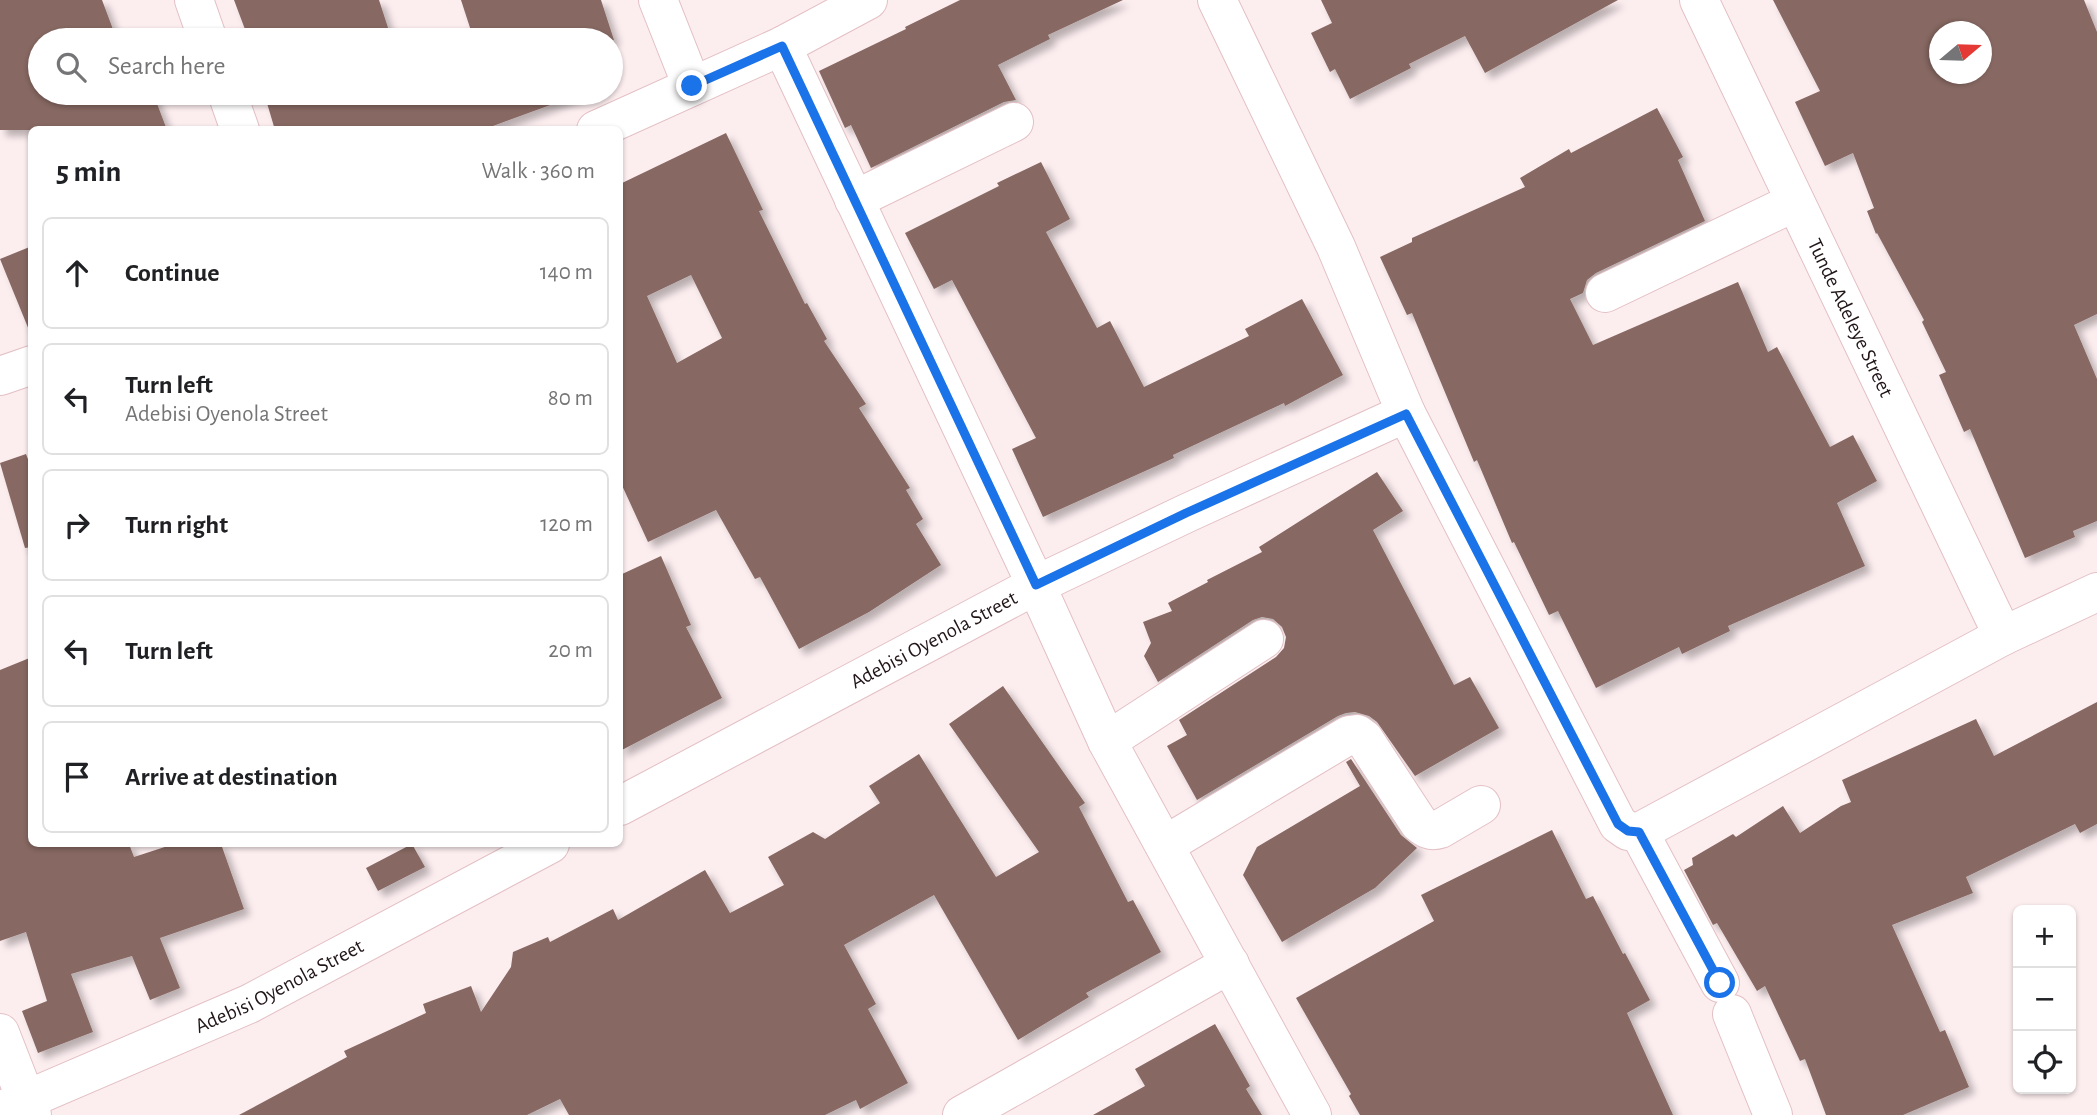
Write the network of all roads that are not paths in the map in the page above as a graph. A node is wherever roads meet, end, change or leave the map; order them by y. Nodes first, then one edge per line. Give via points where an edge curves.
1 (194, 0) edge
2 (658, 0) edge
3 (868, 0) edge
4 (1217, 0) edge
5 (1699, 0) edge
6 (204, 28) edge
7 (782, 46) junction
8 (692, 86) junction
9 (231, 105) edge
10 (1014, 122) dead end
11 (239, 126) edge
12 (605, 126) edge
13 (854, 200) junction
14 (1795, 202) junction
15 (1605, 293) dead end
16 (28, 366) edge
17 (0, 376) edge
18 (1406, 414) junction
19 (1036, 585) junction
20 (2097, 592) edge
21 (2003, 636) junction
22 (1264, 639) dead end
23 (1107, 741) junction
24 (623, 804) edge
25 (1481, 805) dead end
26 (1639, 832) junction
27 (1165, 845) junction
28 (544, 847) edge
29 (1230, 964) junction
30 (0, 1033) edge
31 (20, 1109) edge
32 (962, 1115) edge
33 (1312, 1115) edge
34 (1773, 1115) edge

1 - 6 street
2 - 8 street
3 - 7 street
4 - 18 street via 1336,247
5 - 14 street, Tunde Adeleye Street
7 - 8 street
7 - 13 street
8 - 12 street
9 - 11 street
10 - 13 street
13 - 19 street
14 - 15 street
14 - 21 street, Tunde Adeleye Street
16 - 17 street
18 - 19 street, Adebisi Oyenola Street
18 - 26 street via 1618,824
19 - 23 street
19 - 24 street, Adebisi Oyenola Street
20 - 21 street
21 - 26 street
22 - 23 street
23 - 27 street
25 - 27 street via 1440,829 1427,830 1364,739 1349,735
26 - 34 street via 1726,998
27 - 29 street
28 - 31 street, Adebisi Oyenola Street via 248,1003
29 - 32 street
29 - 33 street
30 - 31 street

